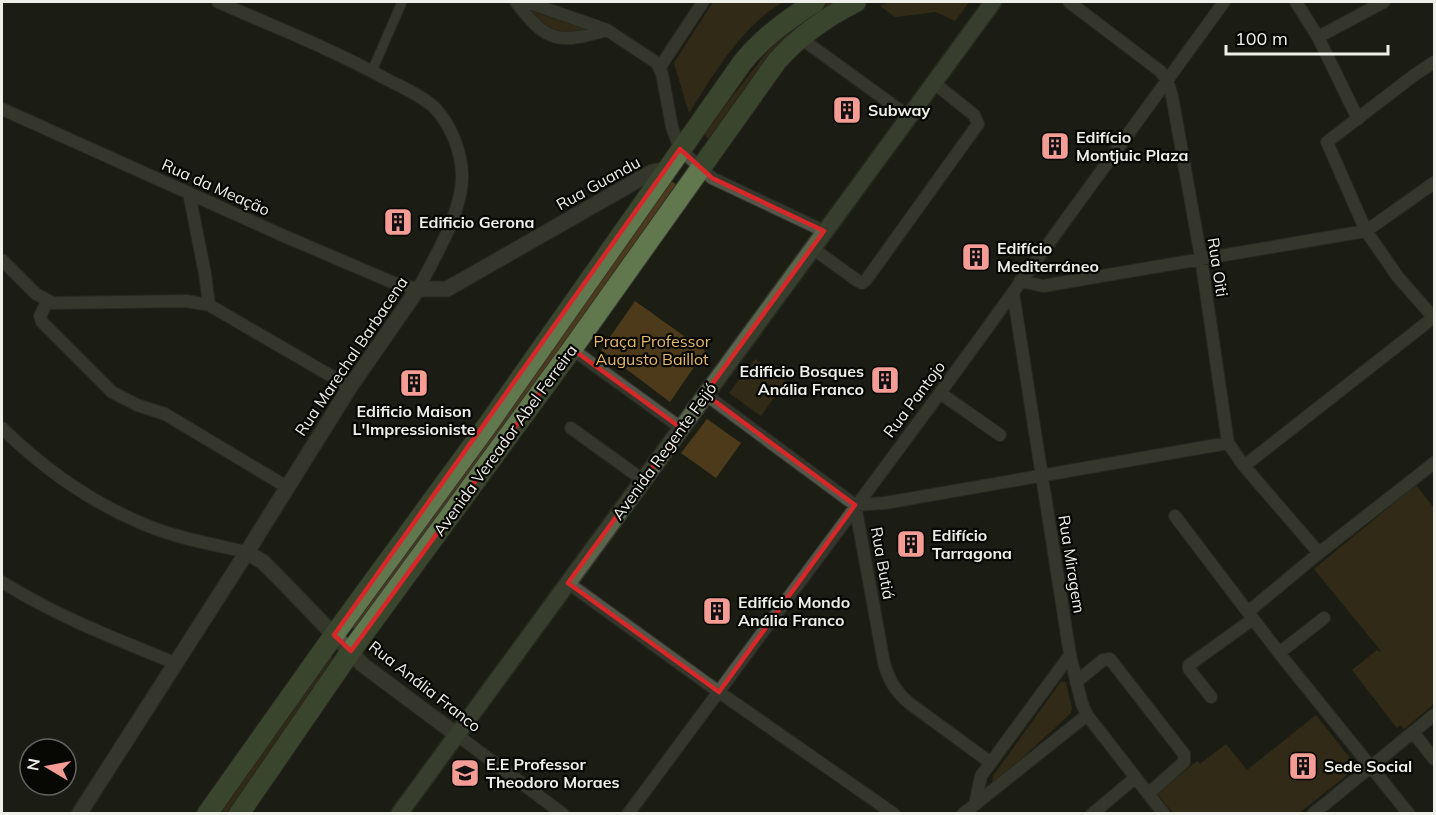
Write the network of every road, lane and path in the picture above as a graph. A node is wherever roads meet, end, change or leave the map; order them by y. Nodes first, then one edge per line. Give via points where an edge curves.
1 (218, 2) edge
2 (402, 2) edge
3 (516, 2) edge
4 (527, 2) edge
5 (703, 2) edge
6 (814, 2) edge
7 (856, 2) edge
8 (993, 2) edge
9 (1069, 2) edge
10 (1224, 2) edge
11 (1296, 2) edge
12 (1384, 2) edge
13 (607, 30) junction
14 (800, 37) junction
15 (1318, 37) junction
16 (1434, 63) edge
17 (660, 67) junction
18 (372, 71) junction
19 (1167, 80) junction
20 (933, 82) junction
21 (2, 109) edge
22 (908, 117) junction
23 (1358, 119) junction
24 (680, 149) junction
25 (700, 167) junction
26 (667, 169) junction
27 (1434, 183) edge
28 (189, 193) junction
29 (824, 231) junction
30 (1366, 231) junction
31 (812, 248) junction
32 (1201, 258) junction
33 (2, 260) edge
34 (1020, 281) junction
35 (418, 289) junction
36 (1012, 292) junction
37 (47, 302) junction
38 (209, 305) junction
39 (1434, 318) edge
40 (572, 349) junction
41 (350, 387) junction
42 (940, 393) junction
43 (705, 394) junction
44 (2, 428) edge
45 (571, 428) dead end
46 (681, 428) junction
47 (1000, 435) dead end
48 (1228, 443) junction
49 (1434, 463) edge
50 (1244, 466) junction
51 (1042, 476) junction
52 (643, 480) junction
53 (287, 487) junction
54 (855, 505) junction
55 (1175, 516) dead end
56 (247, 552) junction
57 (1319, 553) junction
58 (2, 582) edge
59 (568, 583) junction
60 (1251, 615) junction
61 (1324, 618) dead end
62 (334, 635) junction
63 (351, 651) junction
64 (1279, 653) junction
65 (1070, 655) junction
66 (176, 663) junction
67 (1076, 682) junction
68 (719, 692) junction
69 (1211, 697) dead end
70 (1087, 715) junction
71 (1434, 715) edge
72 (1413, 732) junction
73 (457, 735) junction
74 (1434, 759) edge
75 (991, 763) junction
76 (1370, 767) junction
77 (1135, 778) junction
78 (1148, 794) junction
79 (975, 804) junction
80 (79, 813) edge
81 (207, 813) edge
82 (239, 813) edge
83 (399, 813) edge
84 (563, 813) edge
85 (628, 813) edge
86 (894, 813) edge
87 (963, 813) edge
88 (1092, 813) edge
89 (1164, 813) edge
90 (1312, 813) edge
91 (1409, 813) edge

1 - 18 street, Rua Marechal Barbacena
2 - 18 street
3 - 13 street via 534,25 554,36 574,37
4 - 13 street
5 - 17 street
6 - 24 main road, Avenida Vereador Abel Ferreira via 778,26 754,49
7 - 14 main road, Avenida Vereador Abel Ferreira
8 - 20 main road, Avenida Regente Feijó
9 - 19 street
10 - 19 street, Rua Pantojo
11 - 15 street
12 - 15 street
13 - 17 street
14 - 22 street
14 - 25 main road, Avenida Vereador Abel Ferreira via 777,61
15 - 23 street
16 - 23 street
17 - 24 street
18 - 35 street, Rua Marechal Barbacena via 433,107 448,124 460,161 462,176 456,209
19 - 32 street, Rua Oiti
19 - 34 street, Rua Pantojo
20 - 22 main road, Avenida Regente Feijó
20 - 31 street via 974,115 978,124 887,251 862,283
21 - 28 street, Rua da Meação
22 - 29 main road, Avenida Regente Feijó
23 - 30 street via 1327,143
24 - 25 street
24 - 26 main road, Avenida Vereador Abel Ferreira
25 - 29 street via 712,178
25 - 40 main road, Avenida Vereador Abel Ferreira
26 - 35 street, Rua Guandu via 652,172 447,289
26 - 62 main road, Avenida Vereador Abel Ferreira
27 - 30 street
28 - 35 street, Rua da Meação via 393,283
28 - 38 street
29 - 31 main road, Avenida Regente Feijó
30 - 32 street
30 - 39 street via 1398,277
31 - 43 main road, Avenida Regente Feijó
32 - 34 street via 1043,286
32 - 48 street, Rua Oiti
33 - 37 street
34 - 36 street, Rua Pantojo
35 - 41 street, Rua Marechal Barbacena
36 - 42 street, Rua Pantojo
36 - 51 street, Rua Miragem
37 - 38 street via 186,301
37 - 53 street via 40,316 42,322 101,384 126,401 165,414
38 - 41 street
39 - 50 street
40 - 46 street
40 - 63 main road, Avenida Vereador Abel Ferreira
41 - 53 street, Rua Marechal Barbacena
42 - 47 street
42 - 54 street, Rua Pantojo
43 - 46 main road, Avenida Regente Feijó
43 - 54 street
44 - 56 street via 26,452 108,507 186,538
45 - 52 street
46 - 52 main road, Avenida Regente Feijó
48 - 50 street, Rua Oiti
48 - 51 street
49 - 57 street
50 - 57 street, Rua Oiti
51 - 54 street
51 - 65 street, Rua Miragem
52 - 59 main road, Avenida Regente Feijó
53 - 56 street, Rua Marechal Barbacena
54 - 68 street, Rua Pantojo
54 - 75 street, Rua Butiá via 889,681 909,703
55 - 60 street
56 - 62 street, Rua Anália Franco via 263,562
56 - 66 street, Rua Marechal Barbacena
57 - 60 street
58 - 66 street via 91,629
59 - 68 street
59 - 73 main road, Avenida Regente Feijó
60 - 64 street
60 - 69 street via 1189,665
61 - 64 street
62 - 63 street, Rua Anália Franco
62 - 81 main road, Avenida Vereador Abel Ferreira
63 - 73 street, Rua Anália Franco via 363,665
63 - 82 main road, Avenida Vereador Abel Ferreira
64 - 76 street
65 - 67 street, Rua Miragem
65 - 75 street
66 - 80 street, Rua Marechal Barbacena
67 - 70 street, Rua Miragem
67 - 78 street via 1110,658 1184,754 1184,762
68 - 85 street, Rua Pantojo
68 - 86 street
70 - 77 street, Rua Miragem
70 - 79 street
71 - 72 street
72 - 74 street
72 - 76 street
73 - 83 main road, Avenida Regente Feijó
73 - 84 street, Rua Anália Franco
75 - 79 street via 981,776
76 - 90 street
76 - 91 street
77 - 78 street, Rua Miragem
77 - 88 street
78 - 89 street, Rua Miragem
79 - 87 street

